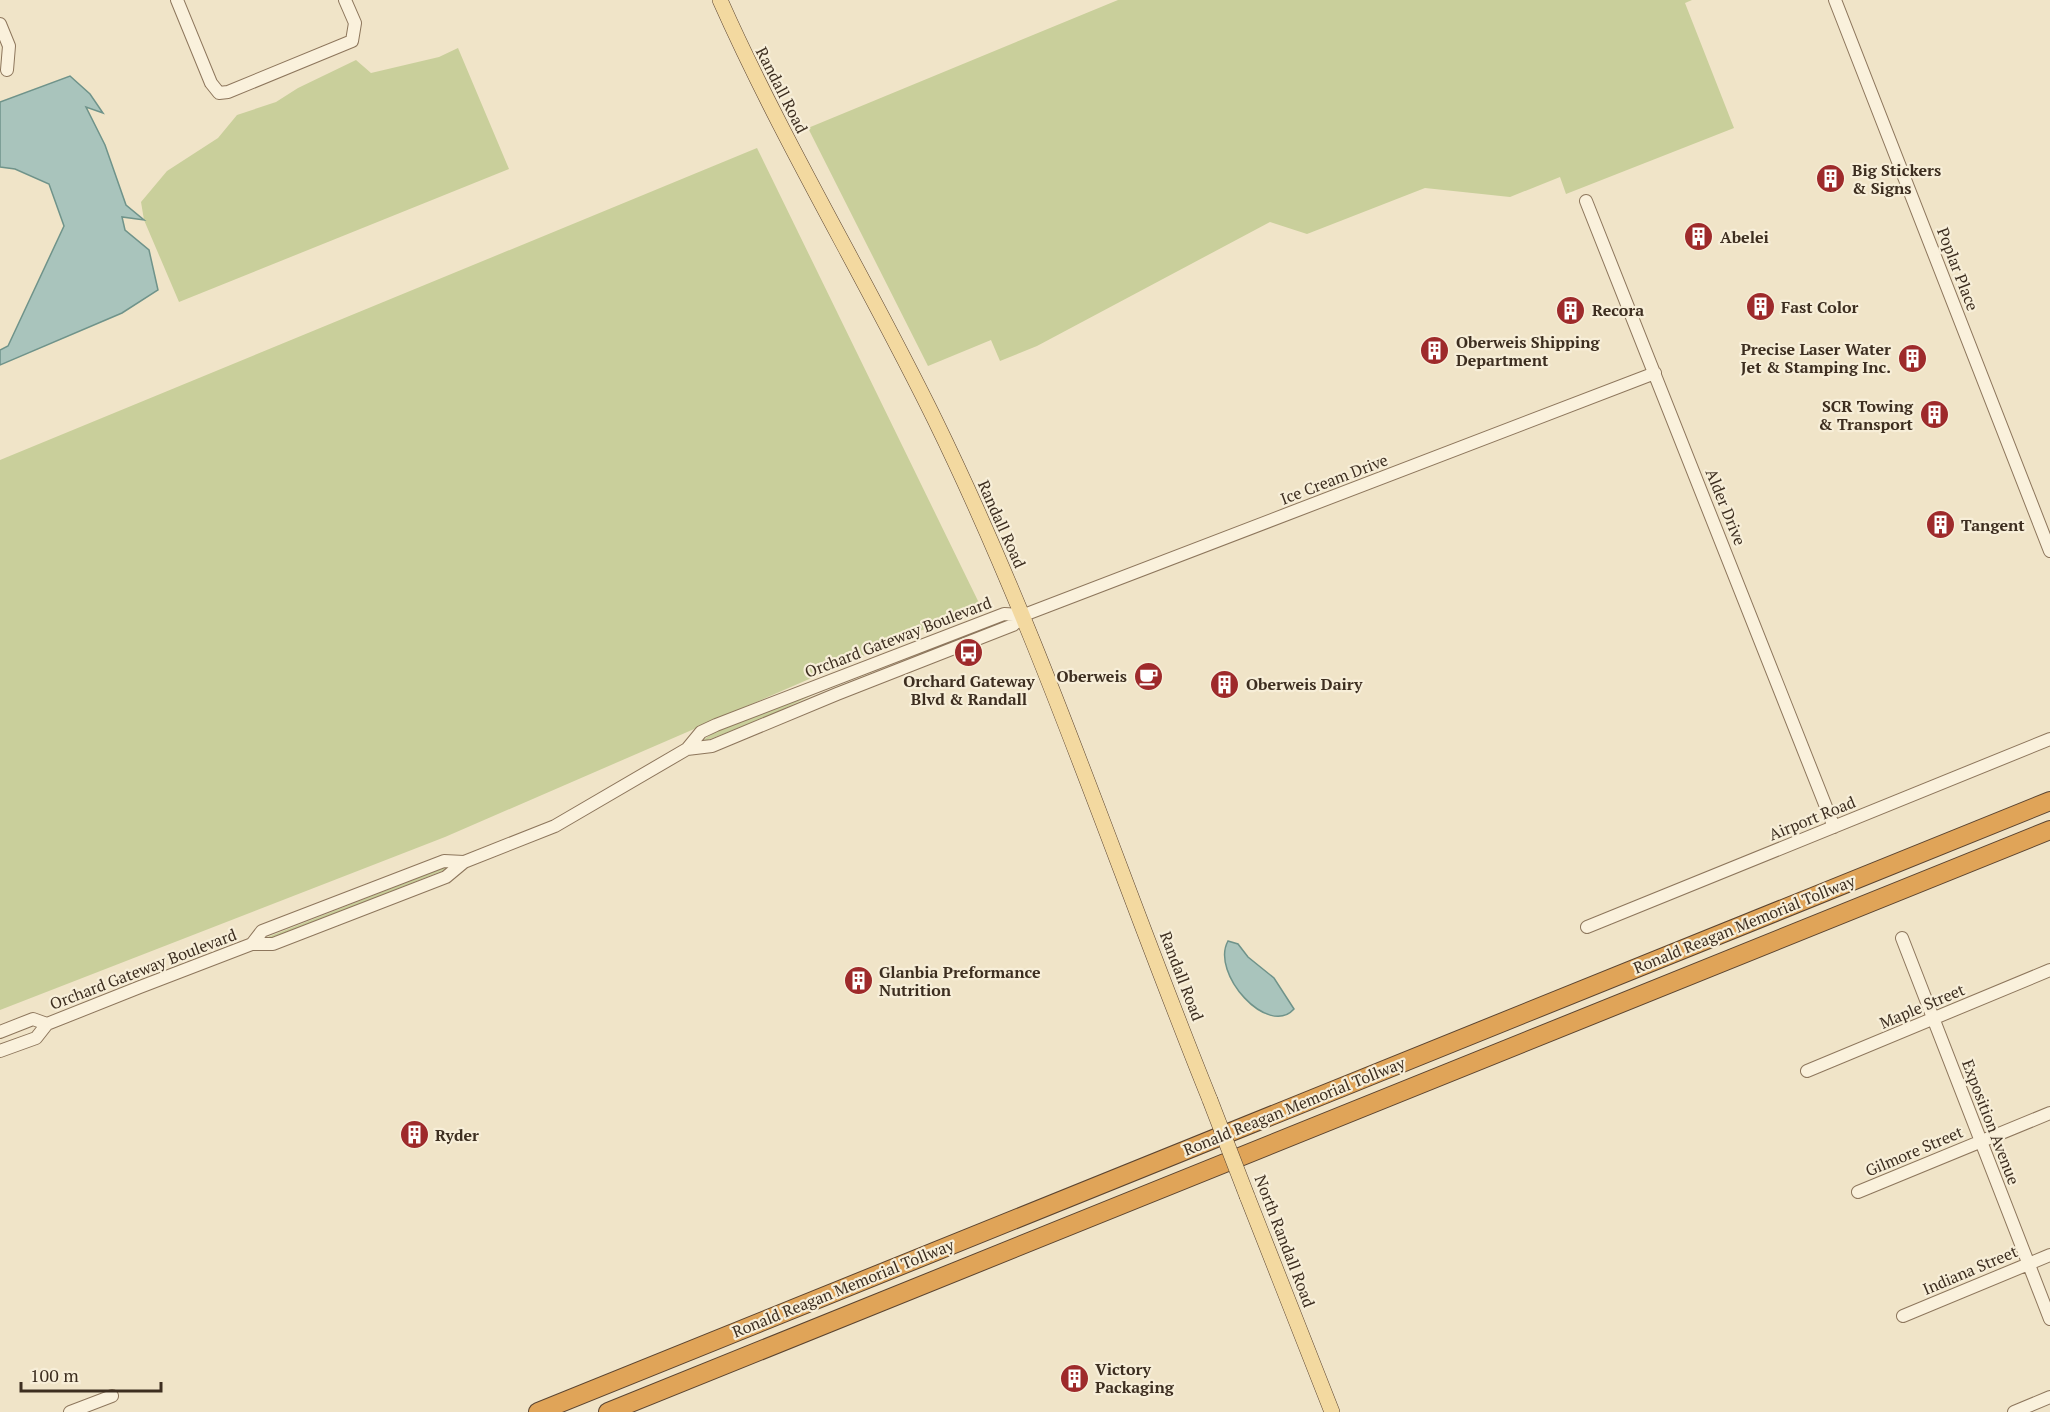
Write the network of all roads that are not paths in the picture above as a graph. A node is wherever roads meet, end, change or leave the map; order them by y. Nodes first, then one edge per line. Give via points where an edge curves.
1 (177, 0) edge
2 (345, 0) edge
3 (720, 0) edge
4 (1835, 0) edge
5 (0, 24) edge
6 (7, 70) dead end
7 (1586, 201) dead end
8 (1655, 373) junction
9 (2050, 551) edge
10 (1024, 615) junction
11 (2050, 739) edge
12 (687, 749) junction
13 (2050, 801) edge
14 (1834, 827) junction
15 (2050, 830) edge
16 (1587, 927) dead end
17 (1902, 938) dead end
18 (2050, 970) edge
19 (1933, 1019) junction
20 (47, 1024) junction
21 (0, 1032) edge
22 (0, 1051) edge
23 (1808, 1071) dead end
24 (1203, 1084) joint
25 (2050, 1113) edge
26 (1981, 1141) junction
27 (1858, 1192) dead end
28 (2050, 1255) edge
29 (2029, 1264) junction
30 (1904, 1316) dead end
31 (2050, 1318) edge
32 (112, 1396) dead end
33 (2050, 1397) edge
34 (70, 1412) edge
35 (538, 1412) edge
36 (608, 1412) edge
37 (1332, 1412) edge
38 (2014, 1412) edge

1 - 2 street via 211,83 219,93 352,41 355,23
3 - 10 main road, Randall Road via 779,124 935,420
4 - 9 street, Poplar Place
5 - 6 street via 9,46
7 - 8 street, Alder Drive
8 - 10 street, Ice Cream Drive
8 - 14 street, Alder Drive
10 - 12 street, Orchard Gateway Boulevard via 1013,625 756,729 712,746
10 - 12 street, Orchard Gateway Boulevard via 1004,614 716,725 701,732
10 - 24 main road, Randall Road
11 - 14 street, Airport Road
12 - 20 street, Orchard Gateway Boulevard via 555,826 464,862 444,861 262,931 252,944
13 - 35 highway, Ronald Reagan Memorial Tollway
14 - 16 street, Airport Road
15 - 36 highway, Ronald Reagan Memorial Tollway
17 - 19 street, Exposition Avenue
18 - 19 street, Maple Street
19 - 23 street, Maple Street
19 - 26 street, Exposition Avenue
20 - 21 street, Orchard Gateway Boulevard via 33,1019
20 - 22 street, Orchard Gateway Boulevard via 36,1038
24 - 37 main road, North Randall Road, bridge
25 - 26 street, Gilmore Street
26 - 27 street, Gilmore Street
26 - 29 street, Exposition Avenue
28 - 29 street, Indiana Street
29 - 30 street, Indiana Street
29 - 31 street, Exposition Avenue
32 - 34 street
33 - 38 street

